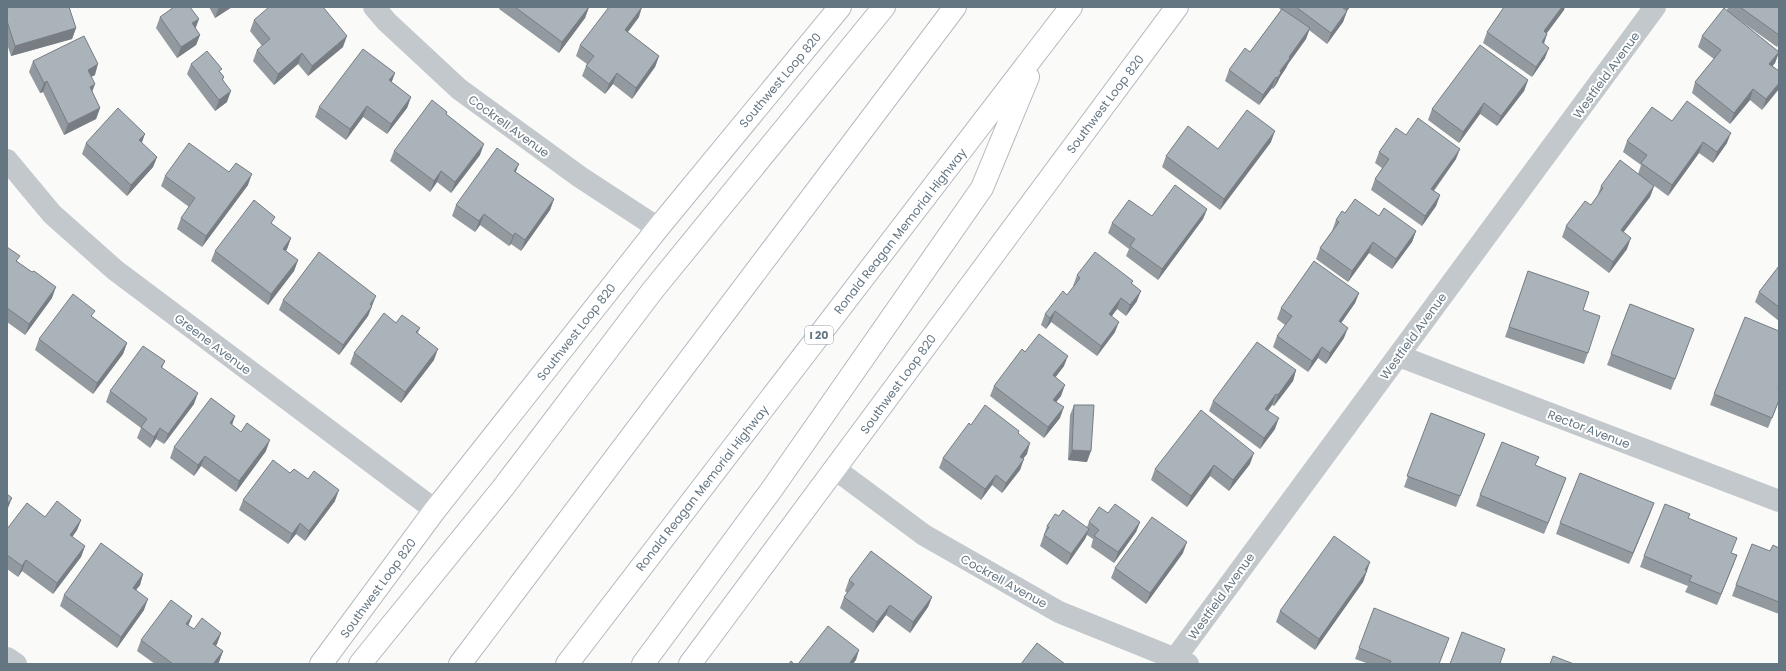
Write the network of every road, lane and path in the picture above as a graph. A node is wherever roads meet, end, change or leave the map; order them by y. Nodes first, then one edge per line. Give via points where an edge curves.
1 (374, 7) edge
2 (840, 7) edge
3 (884, 7) edge
4 (955, 7) edge
5 (1071, 7) edge
6 (1177, 7) edge
7 (1656, 7) edge
8 (1039, 50) junction
9 (7, 160) edge
10 (658, 228) junction
11 (1399, 356) junction
12 (835, 469) junction
13 (1779, 501) edge
14 (435, 510) junction
15 (7, 658) edge
16 (1178, 662) edge
17 (16, 664) edge
18 (321, 664) edge
19 (360, 664) edge
20 (460, 664) edge
21 (567, 664) edge
22 (643, 664) edge
23 (690, 664) edge

1 - 10 street, Cockrell Avenue via 459,89 580,177
2 - 10 main road, Southwest Loop 820
3 - 19 main road via 653,290 502,489
4 - 20 main road
5 - 8 main road, Ronald Reagan Memorial Highway / I 20
6 - 12 main road, Southwest Loop 820
7 - 11 street, Westfield Avenue
8 - 21 main road, Ronald Reagan Memorial Highway / I 20
8 - 22 main road via 982,188 772,489
9 - 14 street, Greene Avenue via 52,214 115,270
10 - 14 main road, Southwest Loop 820
11 - 13 street, Rector Avenue
11 - 16 street, Westfield Avenue
12 - 16 street, Cockrell Avenue via 924,535 1059,612
12 - 23 main road, Southwest Loop 820
14 - 18 main road, Southwest Loop 820
15 - 17 street

